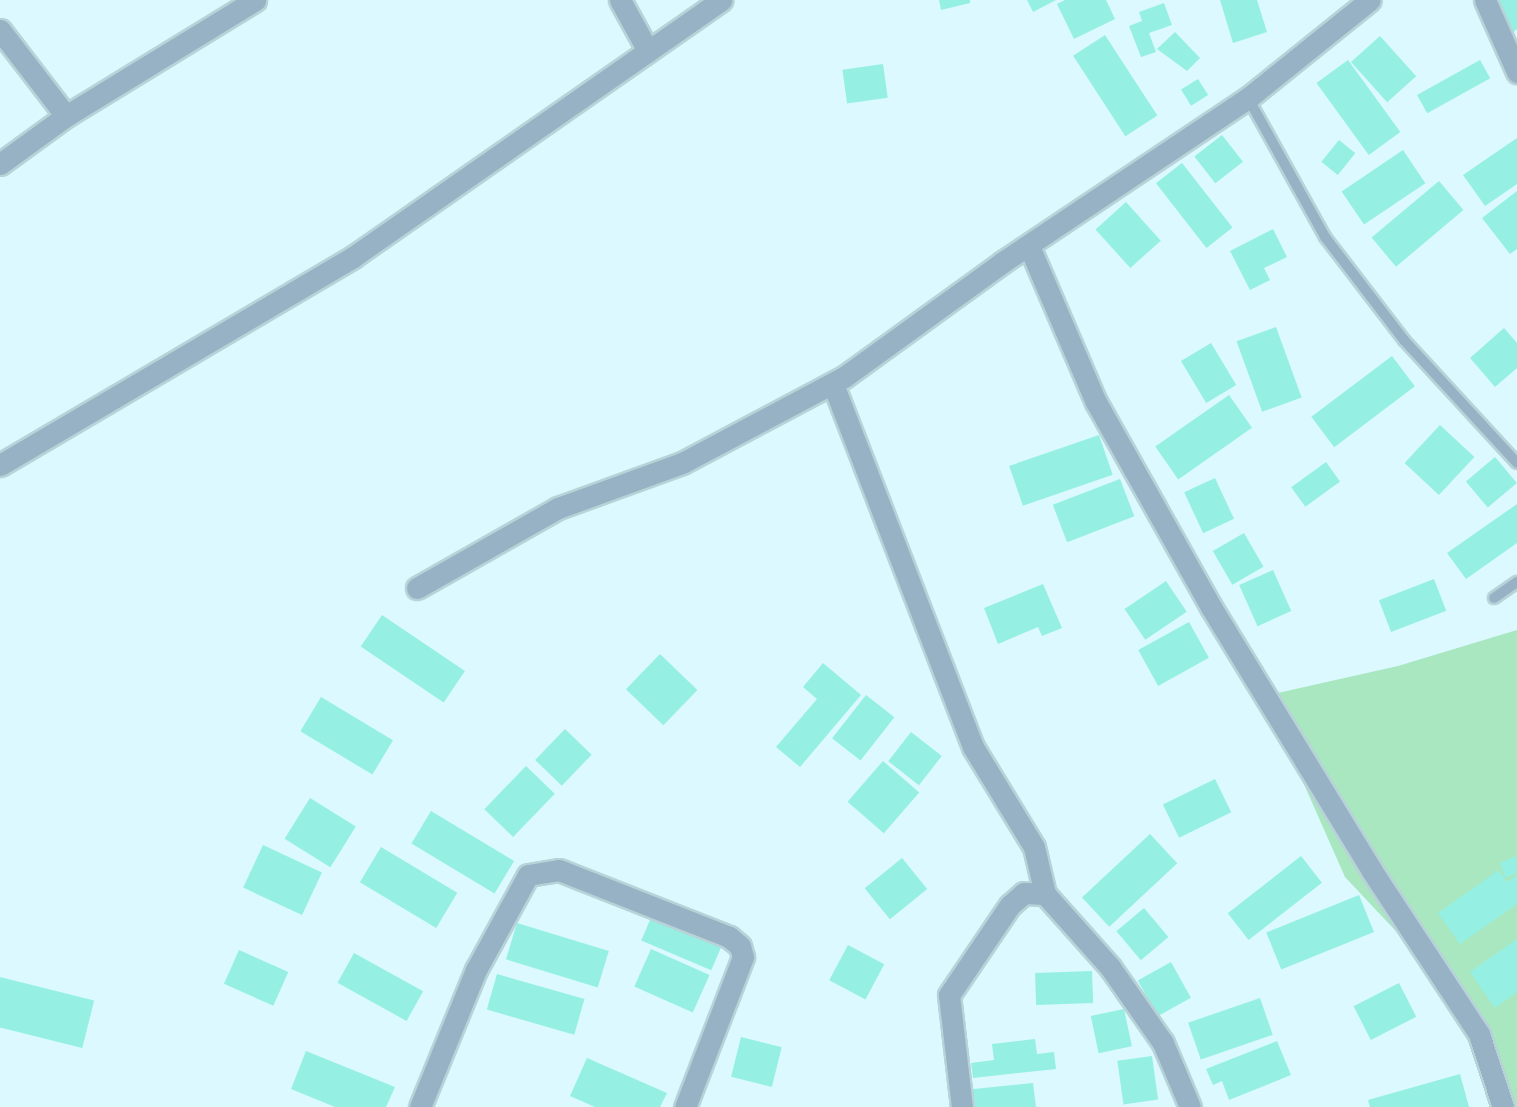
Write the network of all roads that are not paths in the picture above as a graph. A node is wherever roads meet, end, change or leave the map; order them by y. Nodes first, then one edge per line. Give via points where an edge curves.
1 (255, 0) edge
2 (620, 0) edge
3 (721, 0) edge
4 (1370, 0) edge
5 (1485, 0) edge
6 (0, 30) edge
7 (648, 51) junction
8 (1517, 72) edge
9 (1248, 98) junction
10 (65, 117) junction
11 (0, 164) edge
12 (1029, 246) junction
13 (833, 384) junction
14 (1517, 463) edge
15 (0, 465) edge
16 (1517, 582) edge
17 (417, 588) dead end
18 (1494, 598) dead end
19 (1045, 894) junction
20 (420, 1107) edge
21 (685, 1107) edge
22 (962, 1107) edge
23 (1190, 1107) edge
24 (1503, 1107) edge

1 - 10 street
2 - 7 street
3 - 7 street
4 - 9 street
5 - 8 street
6 - 10 street
7 - 15 street via 353,257
9 - 12 street
9 - 14 lane via 1325,237 1404,340
10 - 11 street
12 - 13 street
12 - 24 street via 1096,402 1211,607 1371,871 1479,1034
13 - 17 street via 682,463 558,508
13 - 19 street via 972,747 1034,847
16 - 18 lane
19 - 22 street via 1024,893 1010,905 949,995
19 - 23 street via 1110,967 1163,1043
20 - 21 street via 476,970 528,875 559,870 729,937 740,946 743,957

